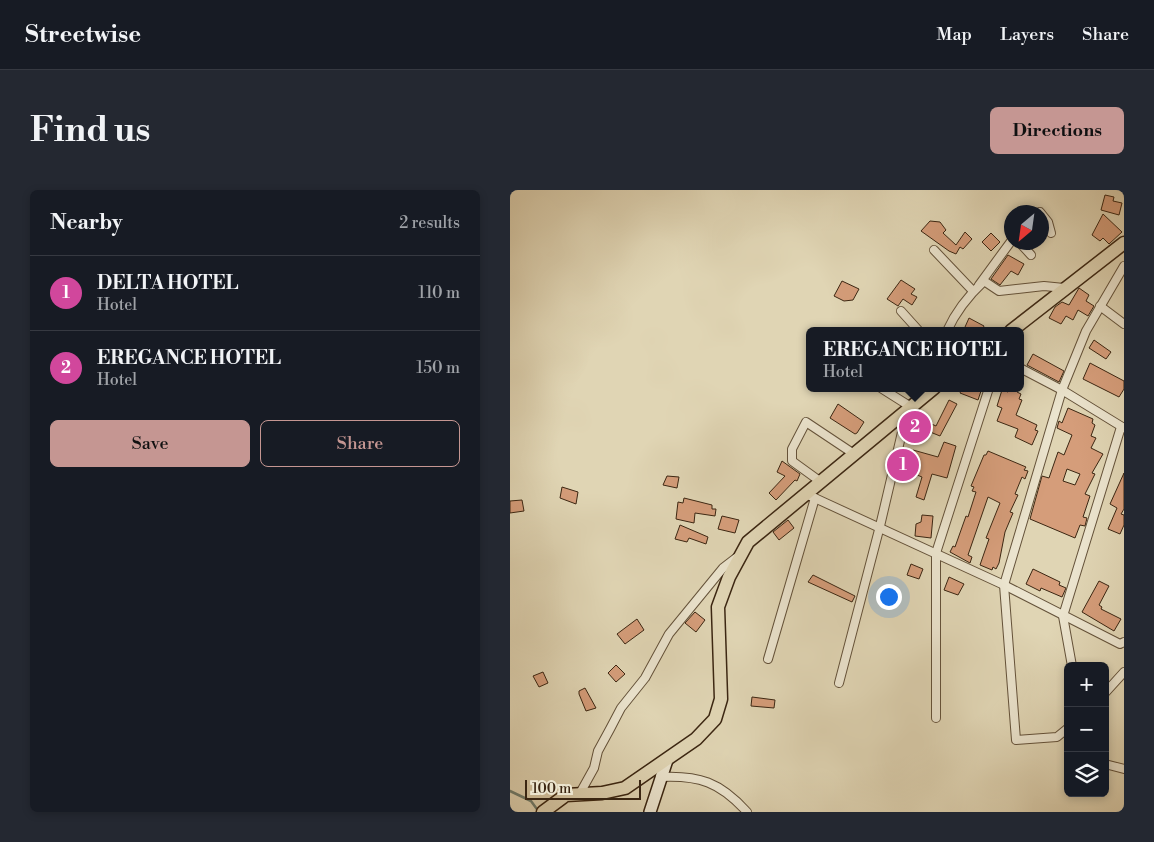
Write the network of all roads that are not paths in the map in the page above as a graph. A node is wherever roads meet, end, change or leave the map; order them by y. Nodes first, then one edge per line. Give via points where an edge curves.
1 (1049, 225) edge
2 (1051, 232) dead end
3 (1124, 243) edge
4 (934, 250) dead end
5 (1005, 250) edge
6 (1026, 250) edge
7 (1031, 255) dead end
8 (1124, 266) edge
9 (1064, 288) junction
10 (975, 290) junction
11 (1100, 306) junction
12 (901, 312) dead end
13 (1124, 324) edge
14 (915, 327) edge
15 (949, 327) edge
16 (1016, 327) edge
17 (1024, 370) edge
18 (1062, 390) junction
19 (887, 392) edge
20 (929, 392) edge
21 (988, 392) edge
22 (909, 408) junction
23 (1123, 428) edge
24 (854, 454) junction
25 (821, 482) junction
26 (810, 496) junction
27 (880, 526) junction
28 (936, 553) junction
29 (739, 556) junction
30 (1004, 585) junction
31 (1063, 616) junction
32 (1124, 642) edge
33 (768, 659) dead end
34 (1071, 662) edge
35 (1124, 672) edge
36 (839, 683) dead end
37 (1109, 689) edge
38 (936, 718) dead end
39 (1064, 731) edge
40 (667, 760) junction
41 (1109, 765) edge
42 (1124, 769) edge
43 (660, 778) junction
44 (579, 795) junction
45 (548, 809) edge
46 (650, 812) edge
47 (747, 812) edge

1 - 2 street
3 - 9 main road
4 - 10 street
5 - 10 street
6 - 7 street
8 - 11 street
9 - 10 street via 1044,286 999,291 984,281
9 - 16 main road
10 - 15 street
11 - 13 street
11 - 18 street
12 - 14 street
17 - 18 street
18 - 23 street
18 - 30 street
19 - 22 street
20 - 22 main road
21 - 28 street
22 - 24 main road
22 - 27 street
23 - 31 street
24 - 25 main road
24 - 25 street via 806,422 792,448 792,461
25 - 26 main road
26 - 27 street
26 - 29 main road via 748,542
26 - 33 street
27 - 28 street
27 - 36 street
28 - 30 street
28 - 38 street
29 - 40 main road via 718,607 721,691 715,719 696,740
29 - 44 street via 723,568 669,634 645,678 621,708
30 - 31 street
30 - 39 street via 1016,740 1057,737
31 - 32 street via 1120,644
31 - 34 street
35 - 37 street
40 - 43 street
40 - 44 main road via 625,788
41 - 42 street
43 - 46 street
43 - 47 street via 681,776 707,781
44 - 45 main road via 566,794

